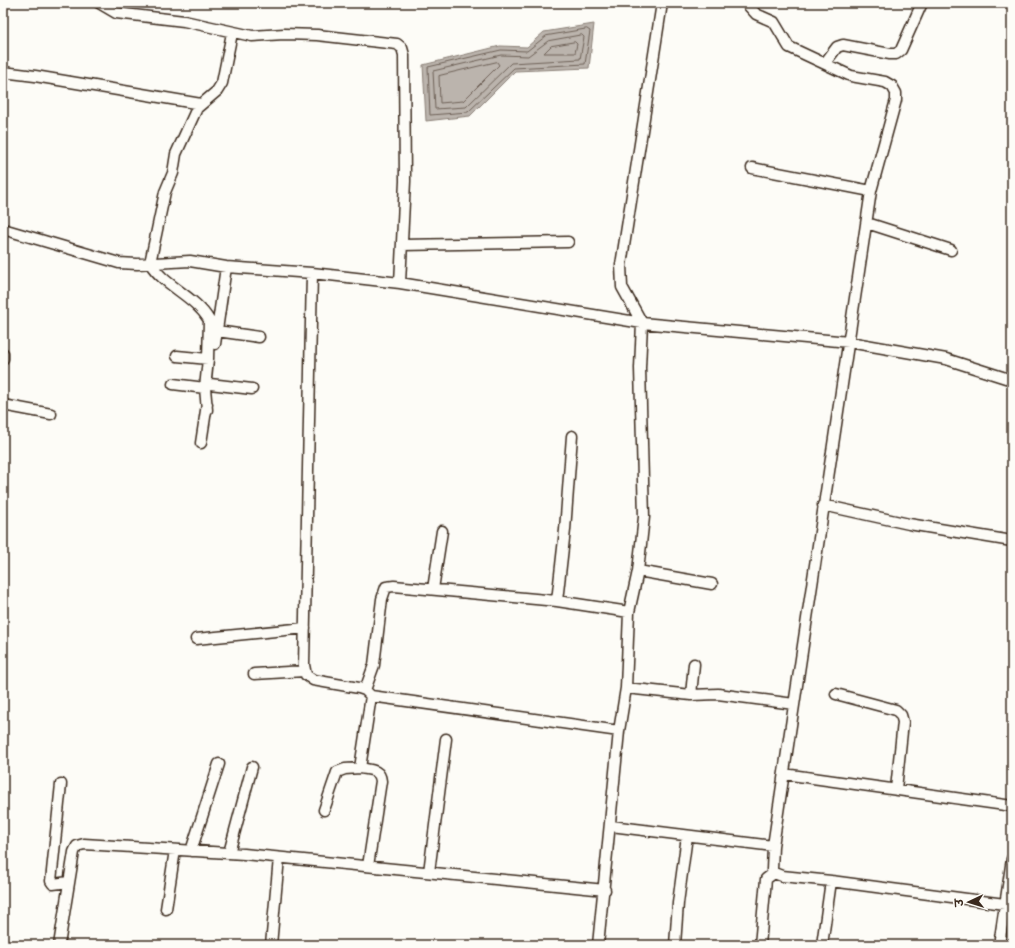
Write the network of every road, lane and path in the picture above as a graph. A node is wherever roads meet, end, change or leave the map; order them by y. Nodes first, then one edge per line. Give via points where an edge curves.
1 (99, 3) edge
2 (662, 3) edge
3 (746, 3) edge
4 (922, 3) edge
5 (232, 33) junction
6 (825, 63) junction
7 (3, 72) edge
8 (201, 104) junction
9 (752, 168) dead end
10 (871, 191) junction
11 (866, 223) junction
12 (3, 229) edge
13 (568, 242) dead end
14 (402, 245) junction
15 (951, 250) dead end
16 (150, 263) junction
17 (226, 267) junction
18 (312, 273) junction
19 (400, 283) junction
20 (642, 323) junction
21 (217, 331) junction
22 (259, 337) dead end
23 (849, 342) junction
24 (3, 353) edge
25 (177, 356) dead end
26 (3, 359) edge
27 (208, 359) junction
28 (1012, 380) edge
29 (173, 384) dead end
30 (207, 386) junction
31 (252, 389) dead end
32 (3, 405) edge
33 (51, 414) dead end
34 (572, 436) dead end
35 (201, 443) dead end
36 (824, 505) junction
37 (442, 531) dead end
38 (1012, 541) edge
39 (638, 571) junction
40 (712, 584) dead end
41 (433, 589) junction
42 (557, 601) junction
43 (629, 612) junction
44 (305, 628) junction
45 (196, 639) dead end
46 (694, 664) dead end
47 (305, 671) junction
48 (254, 674) dead end
49 (626, 688) junction
50 (368, 693) junction
51 (836, 694) dead end
52 (691, 695) junction
53 (794, 704) junction
54 (619, 731) junction
55 (446, 740) dead end
56 (220, 764) dead end
57 (252, 767) dead end
58 (360, 768) junction
59 (784, 774) junction
60 (61, 784) dead end
61 (896, 789) junction
62 (1012, 806) edge
63 (324, 810) dead end
64 (611, 826) junction
65 (687, 836) junction
66 (773, 846) junction
67 (175, 850) junction
68 (191, 851) junction
69 (229, 853) junction
70 (279, 858) junction
71 (1012, 858) edge
72 (368, 866) junction
73 (430, 872) junction
74 (774, 873) junction
75 (831, 881) junction
76 (69, 882) junction
77 (605, 890) junction
78 (1009, 905) edge
79 (166, 909) dead end
80 (59, 945) edge
81 (271, 945) edge
82 (598, 945) edge
83 (675, 945) edge
84 (760, 945) edge
85 (822, 945) edge
86 (999, 945) edge

1 - 5 street via 116,13 184,21
2 - 20 street via 620,265 622,287
3 - 6 street via 756,14 774,22 789,47
4 - 6 street via 901,50 896,54 843,44 837,47
5 - 8 street via 222,84
5 - 14 street via 252,36 317,35 397,44 402,48 405,181
6 - 10 street via 852,76 885,82 892,86 896,93
7 - 8 street
8 - 16 street via 176,154 164,192
9 - 10 street
10 - 11 street
11 - 15 street
11 - 23 street
12 - 16 street via 119,262
13 - 14 street
14 - 19 street
16 - 17 street via 190,261
16 - 27 street via 209,320
17 - 18 street
17 - 21 street
18 - 19 street
18 - 44 street
19 - 20 street
20 - 23 street
20 - 39 street via 640,368 644,517
21 - 22 street
21 - 30 street
23 - 28 street via 946,359
23 - 36 street
24 - 26 street
25 - 27 street
27 - 30 street
29 - 30 street
30 - 31 street
30 - 35 street via 207,410
32 - 33 street
34 - 42 street via 566,530
36 - 38 street via 909,524
36 - 53 street
37 - 41 street
39 - 40 street
39 - 43 street
41 - 42 street
41 - 50 street via 386,587
42 - 43 street
43 - 49 street
44 - 45 street
44 - 47 street
46 - 52 street
47 - 48 street
47 - 50 street via 308,678 313,680
49 - 52 street
49 - 54 street
50 - 54 street
50 - 58 street
51 - 61 street via 896,710 901,715 903,722
52 - 53 street via 718,694
53 - 59 street
54 - 64 street
55 - 73 street
56 - 68 street
57 - 69 street
58 - 63 street via 337,772
58 - 72 street via 381,775
59 - 61 street
59 - 66 street
60 - 76 street via 51,881 57,885
61 - 62 street
64 - 65 street
64 - 77 street
65 - 66 street
65 - 83 street
66 - 74 street
67 - 68 street
67 - 76 street via 84,844 78,846 74,852
67 - 79 street
68 - 69 street
69 - 70 street
70 - 72 street
70 - 81 street
71 - 78 street
72 - 73 street
73 - 77 street
74 - 75 street
74 - 84 street via 766,879
75 - 78 street
75 - 85 street
76 - 80 street
77 - 82 street
78 - 86 street

